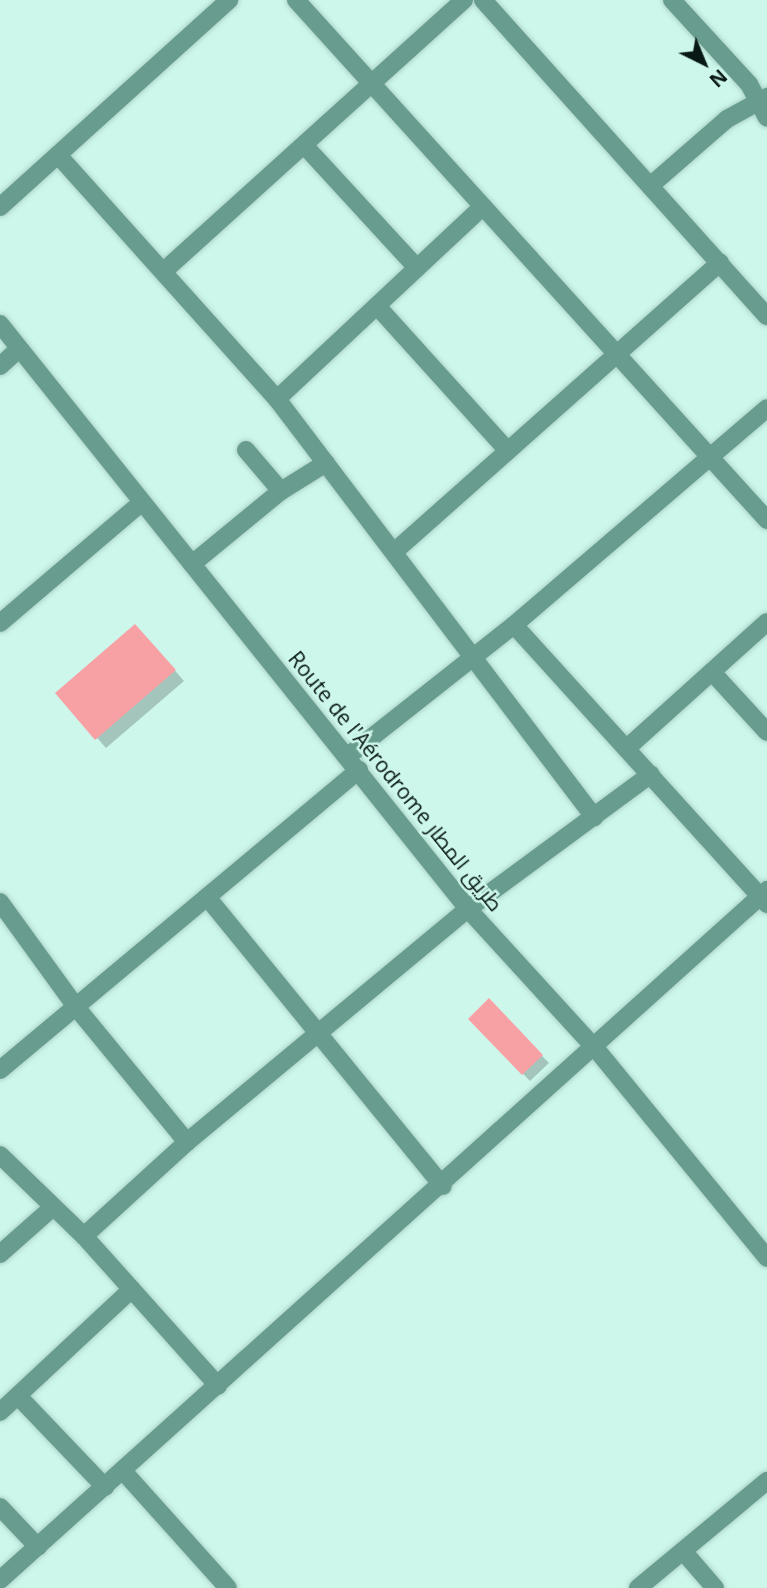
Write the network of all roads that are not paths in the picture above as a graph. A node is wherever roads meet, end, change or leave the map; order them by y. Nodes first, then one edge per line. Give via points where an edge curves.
1 (229, 0) edge
2 (296, 0) edge
3 (464, 0) edge
4 (483, 0) edge
5 (672, 0) edge
6 (372, 83) junction
7 (763, 98) edge
8 (767, 118) edge
9 (304, 145) junction
10 (58, 155) junction
11 (650, 186) junction
12 (483, 206) junction
13 (0, 207) edge
14 (720, 263) junction
15 (417, 268) junction
16 (165, 270) junction
17 (377, 306) junction
18 (767, 316) edge
19 (0, 324) edge
20 (18, 350) junction
21 (618, 354) junction
22 (0, 366) edge
23 (277, 399) junction
24 (767, 408) edge
25 (246, 450) dead end
26 (509, 451) junction
27 (709, 456) junction
28 (326, 463) junction
29 (281, 491) junction
30 (141, 503) junction
31 (767, 520) edge
32 (394, 552) junction
33 (192, 564) junction
34 (767, 622) edge
35 (0, 623) edge
36 (514, 625) junction
37 (472, 658) junction
38 (712, 672) junction
39 (767, 732) edge
40 (627, 748) junction
41 (353, 763) junction
42 (651, 774) junction
43 (594, 817) junction
44 (207, 897) junction
45 (765, 897) edge
46 (0, 902) edge
47 (468, 909) junction
48 (76, 1007) junction
49 (317, 1035) junction
50 (596, 1049) junction
51 (0, 1070) edge
52 (187, 1142) junction
53 (0, 1155) edge
54 (443, 1186) junction
55 (52, 1208) junction
56 (84, 1236) junction
57 (0, 1254) edge
58 (767, 1258) edge
59 (132, 1289) junction
60 (218, 1386) junction
61 (18, 1396) junction
62 (0, 1412) edge
63 (123, 1471) junction
64 (767, 1481) edge
65 (105, 1487) junction
66 (0, 1507) edge
67 (37, 1547) junction
68 (683, 1550) junction
69 (0, 1580) edge
70 (228, 1588) edge
71 (638, 1588) edge
72 (715, 1588) edge

1 - 10 street
2 - 6 street
3 - 6 street
4 - 11 street
5 - 7 street
6 - 9 street
6 - 12 street
7 - 8 street
7 - 11 street via 717,127
9 - 15 street
9 - 16 street
10 - 13 street
10 - 16 street
11 - 14 street
12 - 15 street
12 - 21 street
14 - 18 street
14 - 21 street
15 - 17 street
16 - 23 street
17 - 23 street
17 - 26 street
19 - 20 street, Route de l'Aérodrome طريق المطار
20 - 22 street
20 - 30 street, Route de l'Aérodrome طريق المطار
21 - 26 street
21 - 27 street
23 - 28 street
24 - 27 street
25 - 29 street
26 - 32 street
27 - 31 street
27 - 36 street
28 - 29 street
28 - 32 street
29 - 33 street
30 - 33 street, Route de l'Aérodrome طريق المطار
30 - 35 street
32 - 37 street
33 - 41 street, Route de l'Aérodrome طريق المطار
34 - 38 street
36 - 37 street
36 - 40 street
37 - 41 street
37 - 43 street
38 - 39 street
38 - 40 street
40 - 42 street
41 - 44 street
41 - 47 street, Route de l'Aérodrome طريق المطار
42 - 43 street
42 - 45 street
43 - 47 street
44 - 48 street
44 - 49 street
45 - 50 street
46 - 48 street
47 - 49 street
47 - 50 street, Route de l'Aérodrome طريق المطار
48 - 51 street
48 - 52 street
49 - 52 street
49 - 54 street
50 - 54 street
50 - 58 street, Route de l'Aérodrome طريق المطار
52 - 56 street
53 - 55 street
54 - 60 street
55 - 56 street
55 - 57 street
56 - 59 street
59 - 60 street
59 - 61 street
60 - 63 street
61 - 62 street
61 - 65 street
63 - 65 street
63 - 70 street
64 - 68 street
65 - 67 street
66 - 67 street
67 - 69 street
68 - 71 street
68 - 72 street

